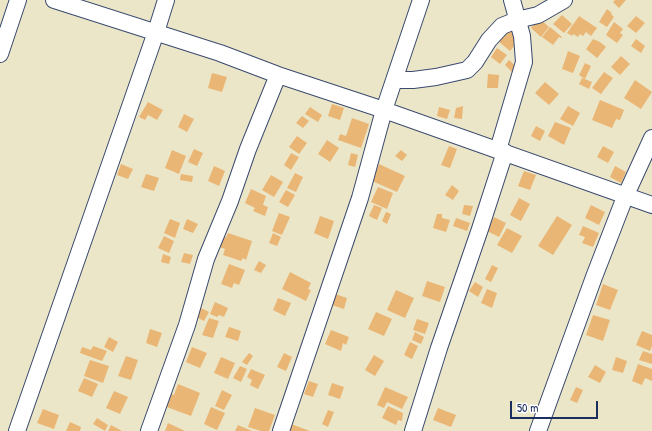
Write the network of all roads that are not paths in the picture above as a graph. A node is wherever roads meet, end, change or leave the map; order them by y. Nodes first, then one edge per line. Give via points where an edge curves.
1 (18, 0) edge
2 (54, 0) edge
3 (166, 0) edge
4 (421, 0) edge
5 (512, 0) edge
6 (564, 0) edge
7 (517, 20) junction
8 (156, 32) junction
9 (0, 54) edge
10 (278, 75) junction
11 (395, 80) junction
12 (384, 110) junction
13 (652, 138) edge
14 (502, 151) junction
15 (625, 197) junction
16 (652, 205) edge
17 (17, 431) edge
18 (149, 431) edge
19 (281, 431) edge
20 (413, 431) edge
21 (538, 431) edge

1 - 9 street
2 - 8 street
3 - 8 street
4 - 11 street
5 - 7 street
6 - 7 street via 538,15
7 - 11 street via 502,26 467,70 428,78
7 - 14 street via 522,36 524,62
8 - 10 street
8 - 17 street
10 - 12 street
10 - 18 street via 206,259 187,325
11 - 12 street
12 - 14 street
12 - 19 street via 360,198
13 - 15 street
14 - 15 street
14 - 20 street via 480,229
15 - 16 street
15 - 21 street

